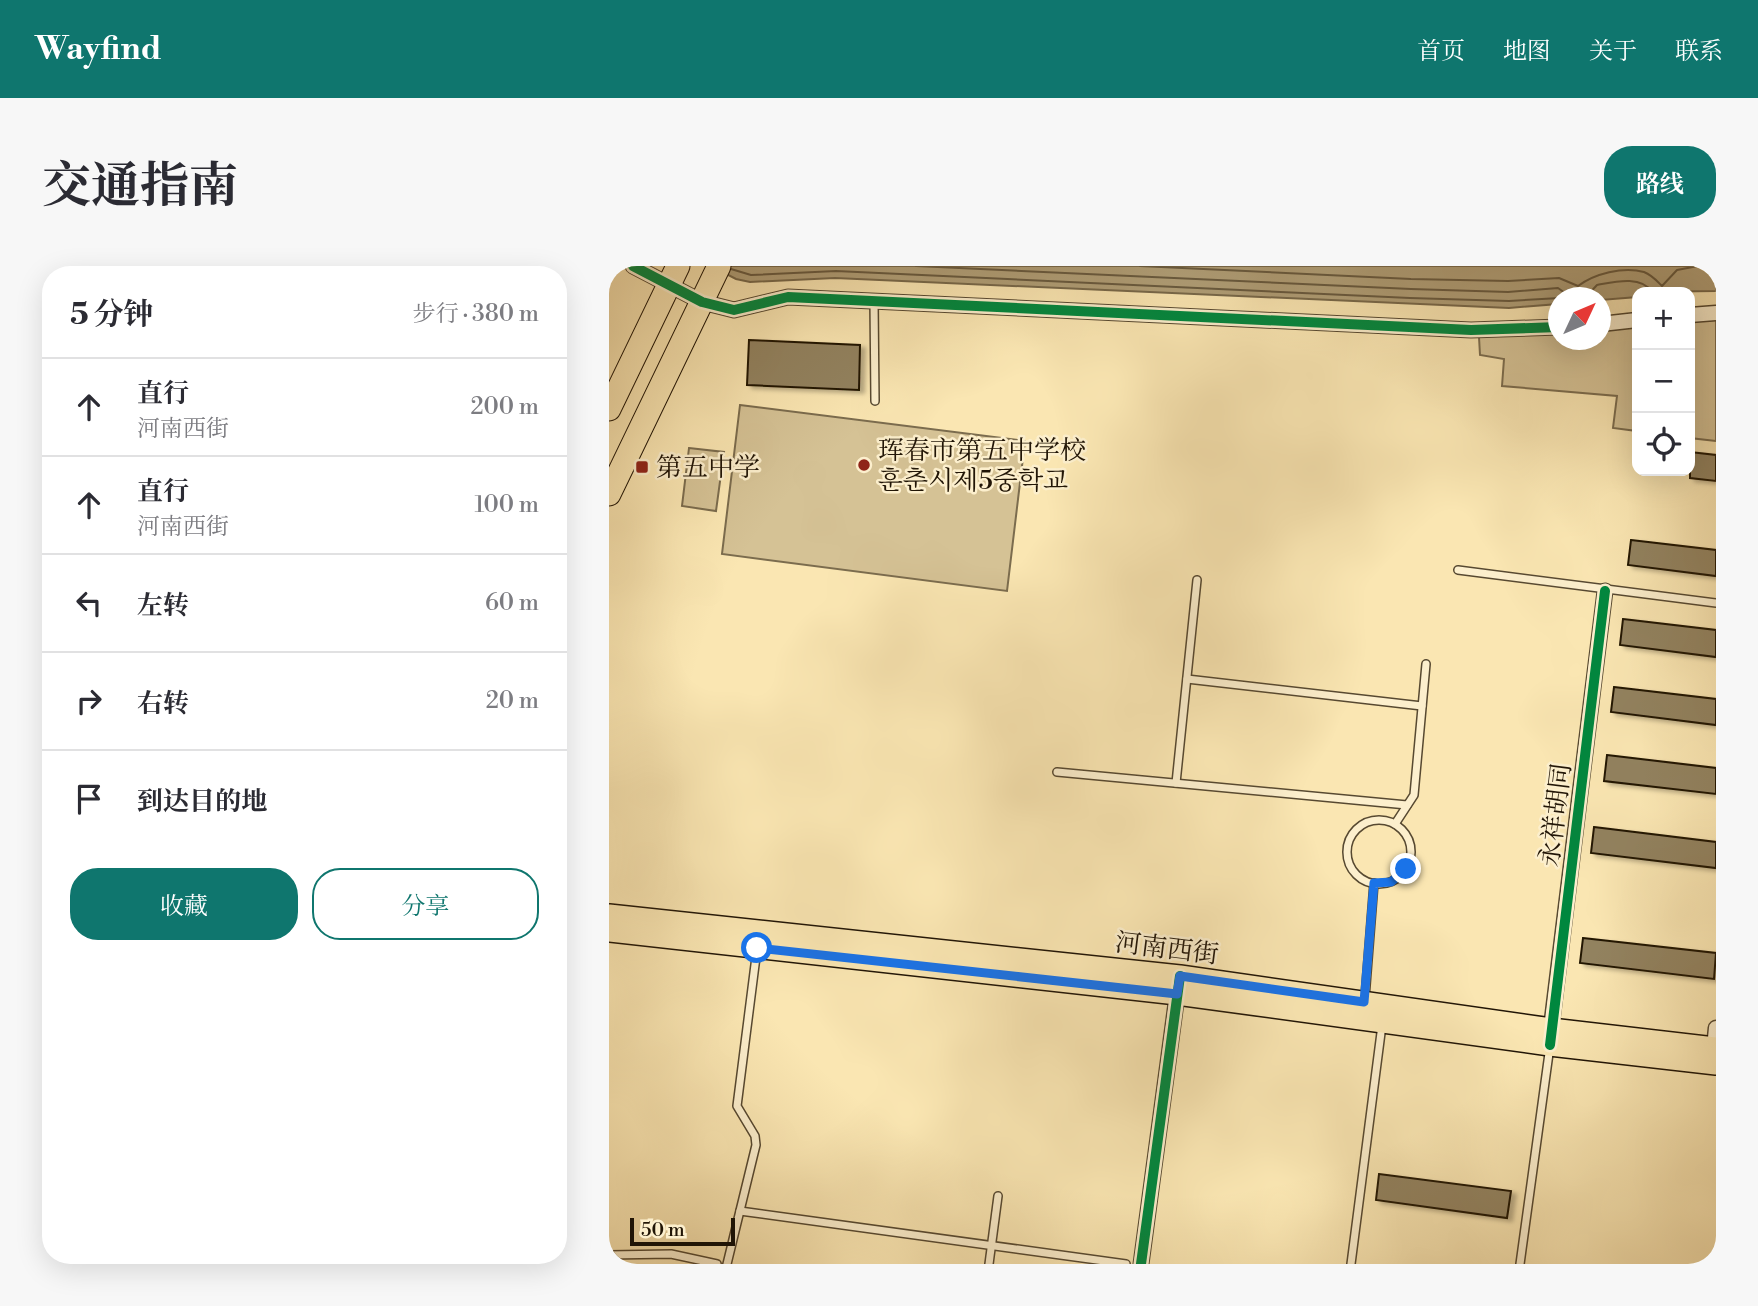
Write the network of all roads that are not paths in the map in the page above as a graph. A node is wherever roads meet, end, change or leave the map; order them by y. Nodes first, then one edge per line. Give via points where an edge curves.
1 (633, 266) edge
2 (719, 266) edge
3 (674, 274) edge
4 (705, 294) junction
5 (874, 301) junction
6 (1716, 313) edge
7 (1695, 315) edge
8 (1632, 321) edge
9 (1611, 323) edge
10 (1548, 327) edge
11 (875, 401) dead end
12 (609, 409) edge
13 (609, 494) edge
14 (1458, 570) dead end
15 (1197, 580) dead end
16 (1605, 591) junction
17 (1716, 604) edge
18 (1426, 664) dead end
19 (1187, 679) junction
20 (1422, 706) junction
21 (1057, 772) dead end
22 (1176, 783) junction
23 (1407, 805) junction
24 (1395, 824) junction
25 (1374, 883) junction
26 (609, 915) edge
27 (609, 931) edge
28 (757, 948) junction
29 (1179, 985) junction
30 (1364, 1002) junction
31 (1383, 1022) junction
32 (1551, 1037) junction
33 (1715, 1047) edge
34 (998, 1196) dead end
35 (740, 1211) junction
36 (992, 1246) junction
37 (609, 1255) edge
38 (717, 1264) edge
39 (727, 1264) edge
40 (989, 1264) edge
41 (1126, 1264) edge
42 (1141, 1264) edge
43 (1351, 1264) edge
44 (1520, 1264) edge

1 - 3 street
2 - 4 highway
3 - 4 street
3 - 12 highway
4 - 5 street via 734,310 787,297
4 - 13 highway
5 - 10 street via 1471,330
5 - 11 lane
6 - 7 street
8 - 9 street
14 - 16 lane
15 - 19 lane
16 - 17 lane
16 - 32 street, 永祥胡同
18 - 20 lane
19 - 20 lane
19 - 22 lane
20 - 23 lane via 1414,795
21 - 22 lane
22 - 23 lane
23 - 24 lane
24 - 25 lane via 1409,840 1410,860 1399,877
24 - 25 lane via 1384,820 1363,824 1349,841 1354,871
25 - 30 lane
26 - 29 main road, 河南西街
27 - 28 main road, 河南西街
28 - 29 main road, 河南西街
28 - 35 lane via 737,1106 756,1145
29 - 30 main road, 河南西街
29 - 31 main road, 河南西街
29 - 42 street
30 - 32 main road, 河南西街
31 - 32 main road, 河南西街
31 - 43 lane
32 - 33 main road, 河南西街
32 - 44 lane
34 - 36 lane
35 - 36 lane
35 - 39 lane
36 - 40 lane
36 - 41 lane
37 - 38 lane via 671,1254

